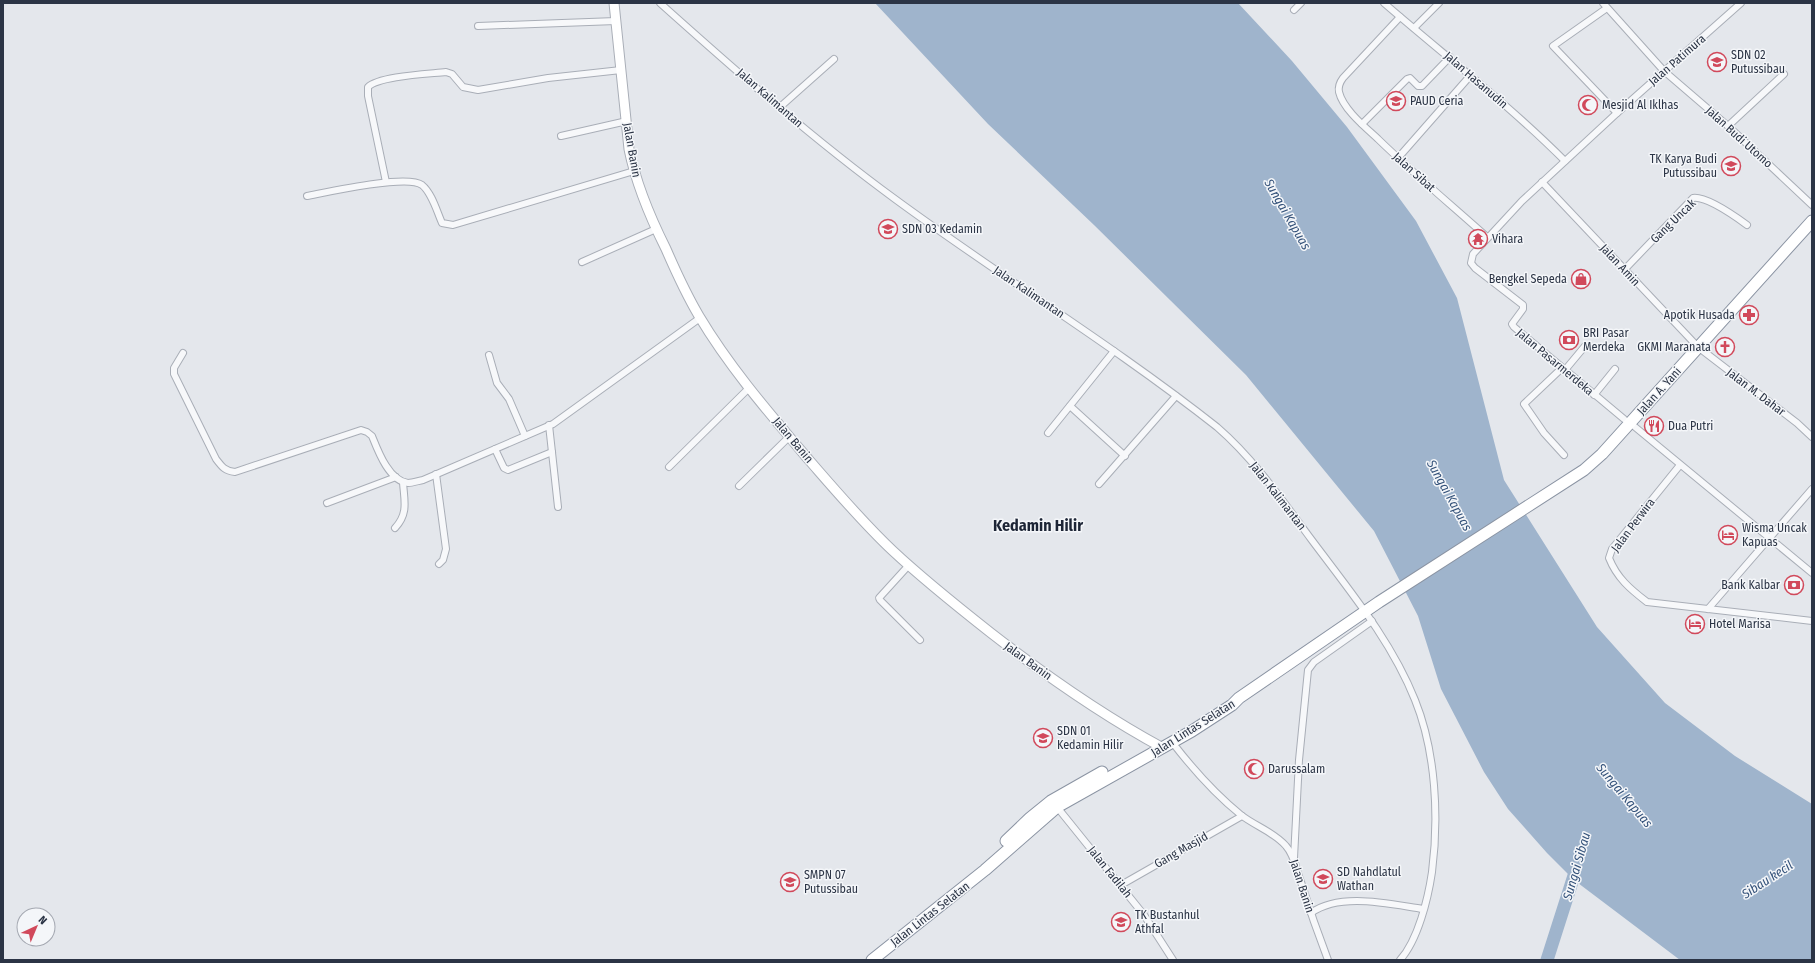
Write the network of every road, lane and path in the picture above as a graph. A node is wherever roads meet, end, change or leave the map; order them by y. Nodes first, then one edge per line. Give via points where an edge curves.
1 (614, 3) edge
2 (660, 3) edge
3 (1301, 3) edge
4 (1384, 3) edge
5 (1439, 3) edge
6 (1741, 3) edge
7 (1605, 6) edge
8 (1294, 10) dead end
9 (1400, 17) junction
10 (616, 21) junction
11 (478, 26) dead end
12 (1414, 28) junction
13 (1450, 57) junction
14 (834, 59) dead end
15 (621, 70) junction
16 (1664, 71) junction
17 (1784, 74) dead end
18 (1470, 76) junction
19 (780, 107) junction
20 (1617, 113) junction
21 (626, 121) junction
22 (1362, 124) junction
23 (1728, 126) junction
24 (561, 136) dead end
25 (1398, 158) junction
26 (1565, 161) junction
27 (634, 171) junction
28 (386, 182) junction
29 (1542, 182) junction
30 (307, 196) dead end
31 (1812, 205) edge
32 (1812, 220) edge
33 (1747, 225) dead end
34 (656, 228) junction
35 (1487, 236) junction
36 (582, 262) dead end
37 (1625, 269) junction
38 (700, 318) junction
39 (1585, 346) dead end
40 (1698, 347) junction
41 (1114, 351) junction
42 (183, 353) dead end
43 (489, 355) dead end
44 (1563, 369) junction
45 (1615, 369) dead end
46 (749, 388) junction
47 (1594, 395) junction
48 (1176, 396) junction
49 (1070, 406) junction
50 (1624, 419) dead end
51 (549, 426) junction
52 (1635, 427) dead end
53 (1048, 433) dead end
54 (525, 436) junction
55 (789, 437) junction
56 (1812, 437) edge
57 (495, 449) junction
58 (552, 452) junction
59 (1564, 455) dead end
60 (1125, 456) junction
61 (1680, 465) junction
62 (669, 467) dead end
63 (436, 474) junction
64 (396, 477) junction
65 (403, 482) junction
66 (1099, 484) dead end
67 (738, 486) dead end
68 (1812, 489) edge
69 (327, 503) dead end
70 (558, 507) dead end
71 (395, 528) dead end
72 (1769, 538) junction
73 (439, 564) dead end
74 (909, 565) junction
75 (1812, 573) edge
76 (1379, 602) joint
77 (1708, 609) junction
78 (1368, 616) junction
79 (1812, 621) edge
80 (920, 640) dead end
81 (1177, 737) junction
82 (1159, 746) junction
83 (1057, 807) junction
84 (1242, 816) junction
85 (1294, 858) junction
86 (965, 882) junction
87 (1121, 885) junction
88 (1423, 909) junction
89 (1311, 913) junction
90 (863, 960) edge
91 (872, 960) edge
92 (1173, 960) edge
93 (1327, 960) edge
94 (1400, 960) edge

1 - 10 street, Jalan Banin
2 - 19 street, Jalan Kalimantan
3 - 8 street
4 - 9 street, Jalan Hasanudin
5 - 12 street
6 - 16 street, Jalan Patimura
7 - 16 street, Jalan Budi Utomo
7 - 20 street via 1553,46
9 - 12 street, Jalan Hasanudin
9 - 22 street, Jalan Sibat via 1340,82 1339,92 1344,104
10 - 11 street
10 - 15 street, Jalan Banin
12 - 13 street, Jalan Hasanudin
13 - 18 street, Jalan Hasanudin
13 - 22 street via 1422,86 1418,86 1410,78 1407,79
14 - 19 street
15 - 21 street, Jalan Banin
15 - 28 street via 548,78 478,90 463,87 452,74 446,72 385,79 372,83 368,87 368,96
16 - 20 street, Jalan Patimura
16 - 23 street, Jalan Budi Utomo
17 - 23 street
18 - 25 street
18 - 26 street, Jalan Hasanudin via 1538,134
19 - 41 street, Jalan Kalimantan via 894,198
20 - 26 street, Jalan Patimura
21 - 24 street
21 - 27 street, Jalan Banin
22 - 25 street, Jalan Sibat
23 - 31 street, Jalan Budi Utomo
25 - 35 street, Jalan Sibat
26 - 29 street, Jalan Patimura
27 - 28 street via 453,225 442,223 427,192 419,183
27 - 34 street, Jalan Banin
28 - 30 street
29 - 35 street, Jalan Pasarmerdeka
29 - 37 street, Jalan Amin
32 - 40 highway, Jalan A. Yani
33 - 37 street, Gang Uncak via 1706,200 1693,198
34 - 36 street
34 - 38 street, Jalan Banin
35 - 44 street, Jalan Pasarmerdeka via 1472,254 1471,263 1523,305 1523,309 1512,324 1514,328
37 - 40 street, Jalan Amin
38 - 46 street, Jalan Banin
38 - 51 street
39 - 44 street
40 - 56 street, Jalan M. Dahar
40 - 76 highway, Jalan A. Yani via 1602,454 1584,470
41 - 48 street, Jalan Kalimantan
41 - 49 street
42 - 64 street via 174,368 174,374 216,459 228,471 235,472 361,430 372,436 388,470
43 - 54 street via 497,383 509,399
44 - 47 street, Jalan Pasarmerdeka
44 - 59 street via 1524,404 1544,434
45 - 47 street
46 - 55 street, Jalan Banin
46 - 62 street
47 - 50 street, Jalan Pasarmerdeka
48 - 60 street
48 - 78 street, Jalan Kalimantan via 1236,443
49 - 53 street
49 - 60 street
51 - 54 street
51 - 58 street
52 - 61 street
54 - 57 street
55 - 67 street
55 - 74 street, Jalan Banin via 868,525
57 - 58 street via 504,468 508,470
57 - 63 street
58 - 70 street
60 - 66 street
61 - 72 street
61 - 77 street, Jalan Perwira via 1612,548 1609,558 1614,571 1623,582 1647,602
63 - 65 street via 409,483
63 - 73 street via 446,549
64 - 65 street
64 - 69 street
65 - 71 street via 404,517
68 - 72 street
72 - 75 street
72 - 77 street
74 - 80 street via 879,598
74 - 82 street, Jalan Banin via 968,615 1046,674
76 - 78 highway, Jalan Lintas Selatan
77 - 79 street
78 - 81 highway, Jalan Lintas Selatan via 1239,698 1234,698
78 - 85 street via 1308,670 1299,760
78 - 88 street, Jalan Kalimantan via 1392,653 1415,701 1429,747 1433,773 1434,841 1429,890
81 - 82 highway, Jalan Lintas Selatan
81 - 84 street, Jalan Banin via 1186,760
82 - 83 highway, Jalan Lintas Selatan
82 - 86 highway, Jalan Lintas Selatan via 1050,801
83 - 86 highway, Jalan Lintas Selatan
83 - 87 street, Jalan Fadilah
84 - 85 street, Jalan Banin via 1276,837 1287,846
84 - 87 street, Gang Masjid
85 - 89 street, Jalan Banin
86 - 90 highway, Jalan Lintas Selatan
86 - 91 highway, Jalan Lintas Selatan
87 - 92 street, Jalan Fadilah
88 - 89 street via 1369,902 1337,902 1320,906
88 - 94 street, Jalan Kalimantan via 1414,935
89 - 93 street, Jalan Banin

